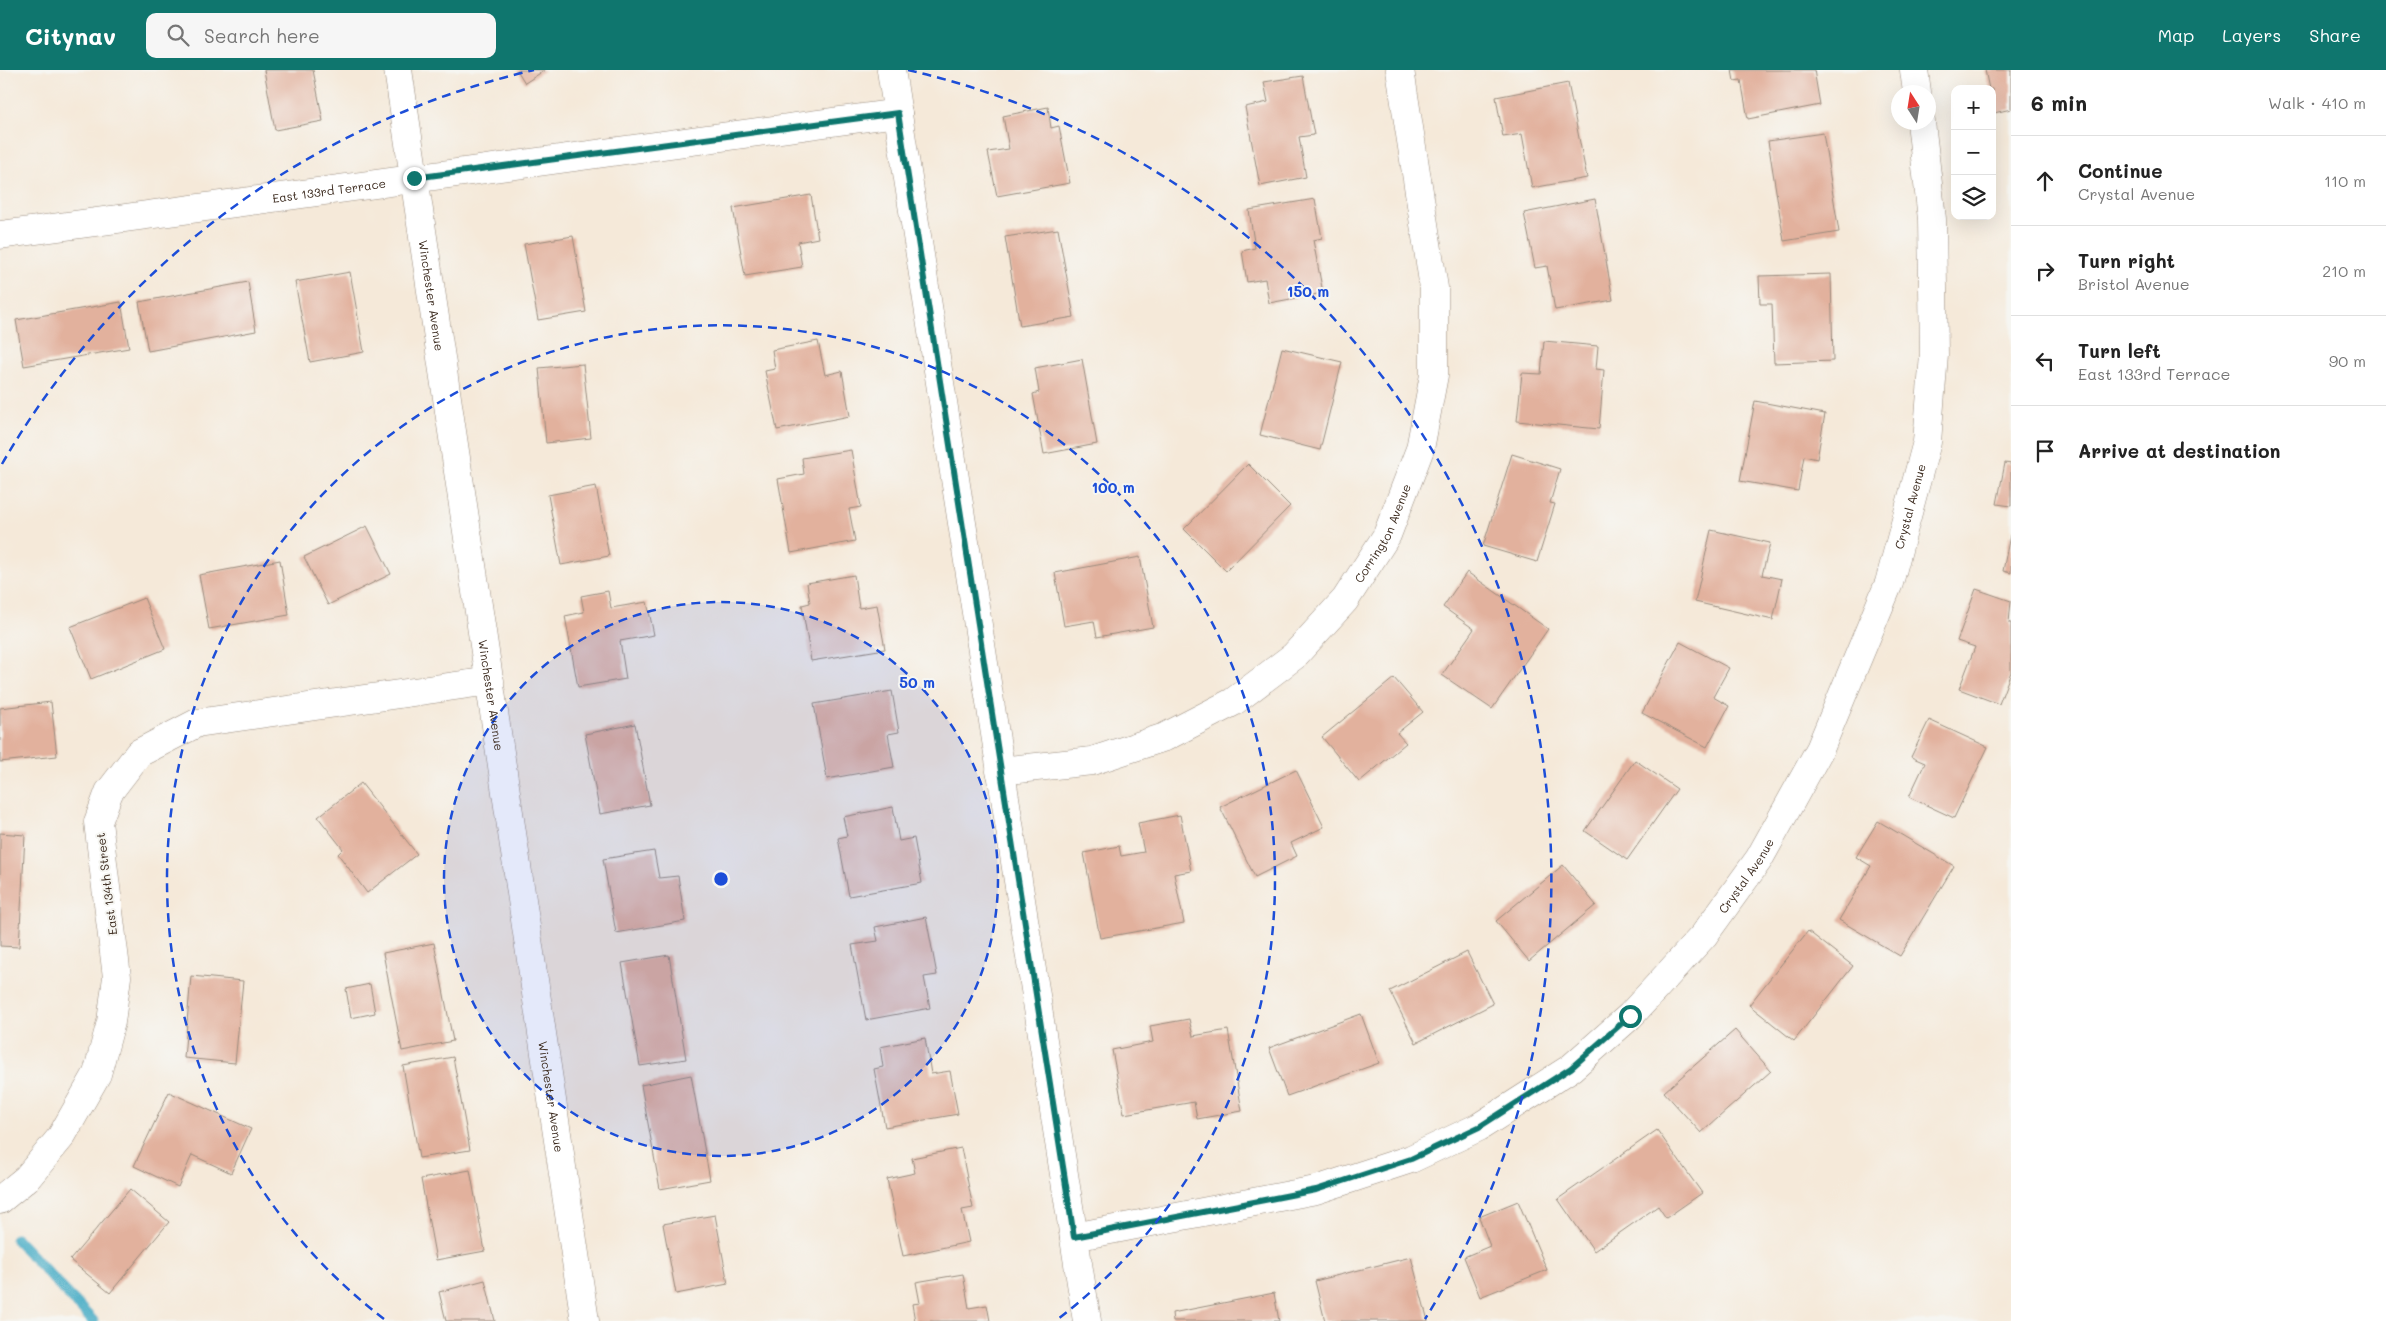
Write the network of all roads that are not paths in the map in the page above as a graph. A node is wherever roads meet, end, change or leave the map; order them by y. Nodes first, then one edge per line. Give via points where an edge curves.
1 (398, 70) edge
2 (891, 70) edge
3 (1400, 70) edge
4 (1914, 70) edge
5 (1916, 85) edge
6 (898, 113) junction
7 (1922, 130) edge
8 (414, 178) junction
9 (0, 235) edge
10 (490, 681) junction
11 (1000, 770) junction
12 (0, 1200) edge
13 (1074, 1237) junction
14 (585, 1321) edge
15 (1087, 1321) edge

1 - 8 street, Winchester Avenue
2 - 6 street
3 - 11 street, Corrington Avenue via 1434,288 1434,375 1420,450 1386,535 1345,600 1320,628 1294,656 1233,702 1165,738 1092,761
4 - 5 street
6 - 8 street, East 133rd Terrace
6 - 11 street
7 - 13 street, Crystal Avenue via 1932,238 1934,355 1927,442 1889,583 1820,749 1759,859 1704,935 1630,1016 1571,1068 1479,1127 1411,1159 1316,1190
8 - 9 street, East 133rd Terrace
8 - 10 street, Winchester Avenue
10 - 12 street, East 134th Street via 197,723 140,753 109,792 98,822 117,977 111,1022 97,1074 62,1137 27,1178
10 - 14 street, Winchester Avenue
11 - 13 street
13 - 15 street

